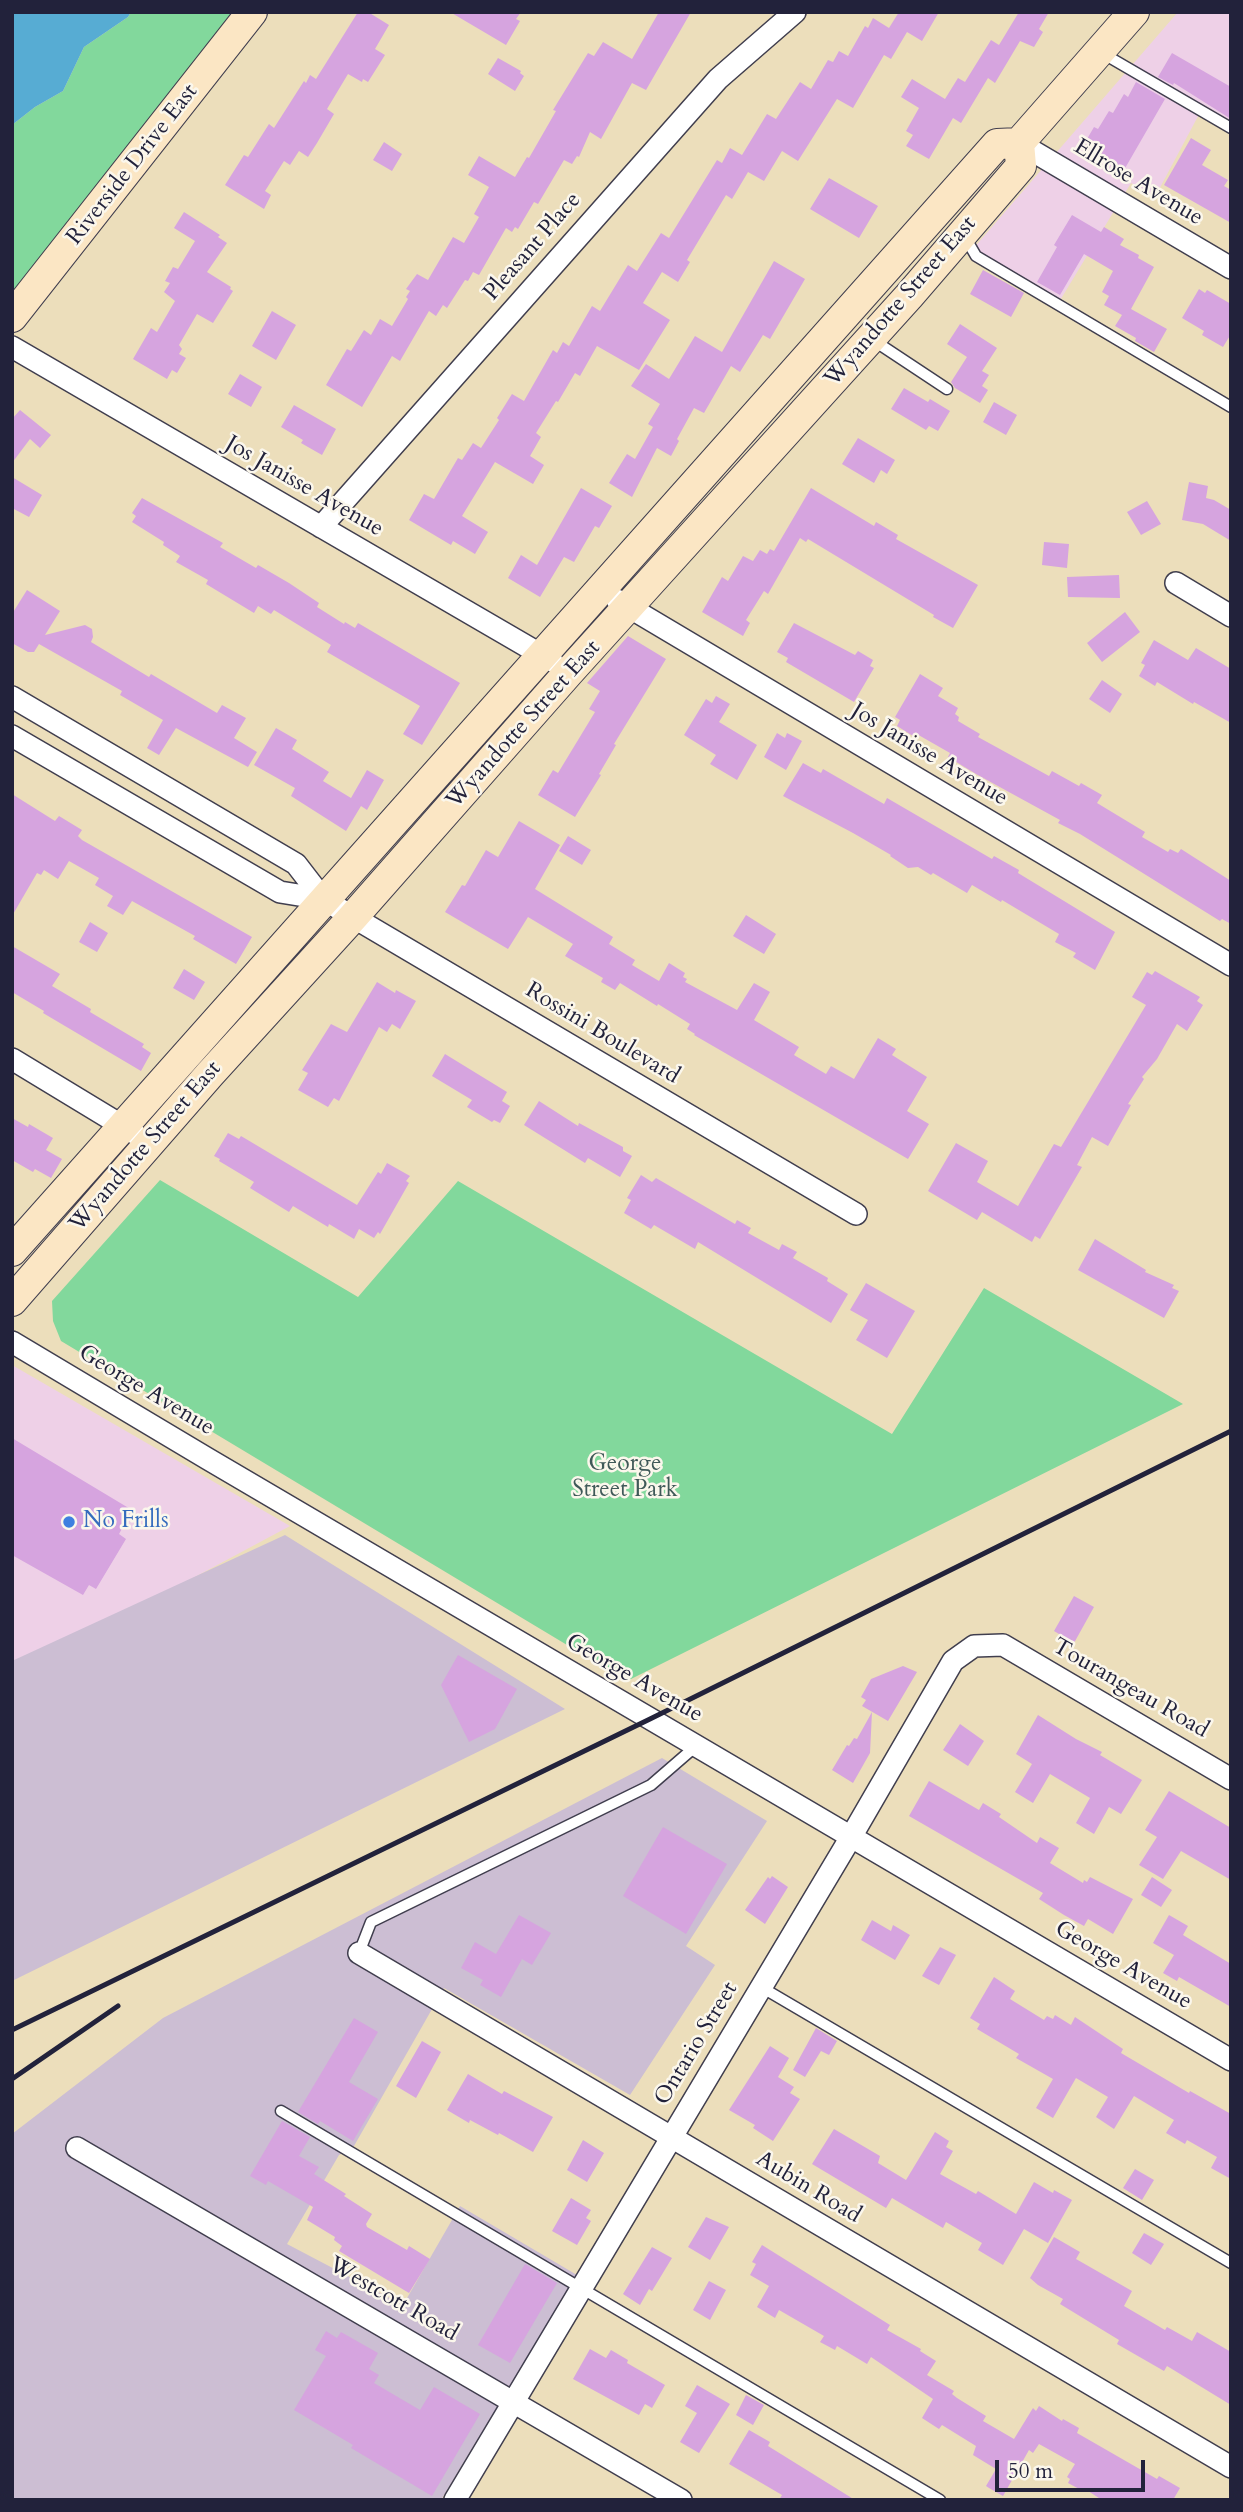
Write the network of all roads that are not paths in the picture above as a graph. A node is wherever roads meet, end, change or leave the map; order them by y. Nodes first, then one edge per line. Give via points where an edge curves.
1 (252, 12) edge
2 (795, 12) edge
3 (1134, 12) edge
4 (1100, 51) junction
5 (1231, 128) edge
6 (1019, 143) junction
7 (962, 232) junction
8 (1231, 268) edge
9 (12, 317) edge
10 (870, 338) junction
11 (12, 346) edge
12 (947, 389) dead end
13 (1231, 407) edge
14 (321, 527) junction
15 (1176, 583) dead end
16 (601, 589) junction
17 (630, 607) junction
18 (1231, 616) edge
19 (541, 654) junction
20 (569, 673) junction
21 (12, 697) edge
22 (12, 736) edge
23 (134, 768) junction
24 (117, 797) junction
25 (323, 899) junction
26 (353, 918) junction
27 (1231, 965) edge
28 (12, 1059) edge
29 (125, 1126) junction
30 (150, 1144) junction
31 (856, 1214) dead end
32 (12, 1251) edge
33 (12, 1301) edge
34 (12, 1342) edge
35 (1003, 1645) joint
36 (696, 1746) junction
37 (1231, 1779) edge
38 (851, 1837) junction
39 (359, 1953) joint
40 (761, 1987) junction
41 (1231, 2060) edge
42 (281, 2111) dead end
43 (672, 2137) junction
44 (77, 2148) dead end
45 (1231, 2263) edge
46 (581, 2289) junction
47 (514, 2401) junction
48 (1231, 2467) edge
49 (455, 2500) edge
50 (681, 2500) edge
51 (940, 2500) edge

1 - 9 main road, Riverside Drive East
2 - 14 street, Pleasant Place via 718,79
3 - 4 main road, Wyandotte Street East
4 - 5 lane
4 - 6 main road, Wyandotte Street East
6 - 7 main road, Wyandotte Street East via 1021,166
6 - 8 street, Ellrose Avenue
6 - 16 main road, Wyandotte Street East via 997,144
7 - 10 main road, Wyandotte Street East
7 - 13 lane via 976,256
10 - 12 lane
10 - 17 main road, Wyandotte Street East
11 - 14 street, Jos Janisse Avenue
14 - 19 street, Jos Janisse Avenue
15 - 18 street
16 - 17 street, Jos Janisse Avenue
16 - 19 main road, Wyandotte Street East
17 - 20 main road, Wyandotte Street East
17 - 27 street, Jos Janisse Avenue
19 - 20 street, Jos Janisse Avenue
19 - 25 main road, Wyandotte Street East
20 - 26 main road, Wyandotte Street East
21 - 23 street, Rossini Boulevard
22 - 24 street, Rossini Boulevard
23 - 24 street
23 - 25 street, Rossini Boulevard via 296,864
24 - 25 street, Rossini Boulevard via 279,892
25 - 26 street, Rossini Boulevard
25 - 29 main road, Wyandotte Street East
26 - 30 main road, Wyandotte Street East
26 - 31 street, Rossini Boulevard
28 - 29 street
29 - 30 street
29 - 32 main road, Wyandotte Street East
30 - 33 main road, Wyandotte Street East
34 - 36 street, George Avenue
35 - 37 street, Tourangeau Road
35 - 38 street, Ontario Street via 974,1646 953,1661
36 - 38 street, George Avenue
36 - 39 lane via 651,1785 371,1922
38 - 40 street, Ontario Street
38 - 41 street, George Avenue
39 - 43 street, Aubin Road
40 - 43 street, Ontario Street
40 - 45 lane
42 - 46 lane
43 - 46 street, Ontario Street
43 - 48 street, Aubin Road
44 - 47 street, Westcott Road
46 - 47 street, Ontario Street
46 - 51 lane
47 - 49 street, Ontario Street
47 - 50 street, Westcott Road

